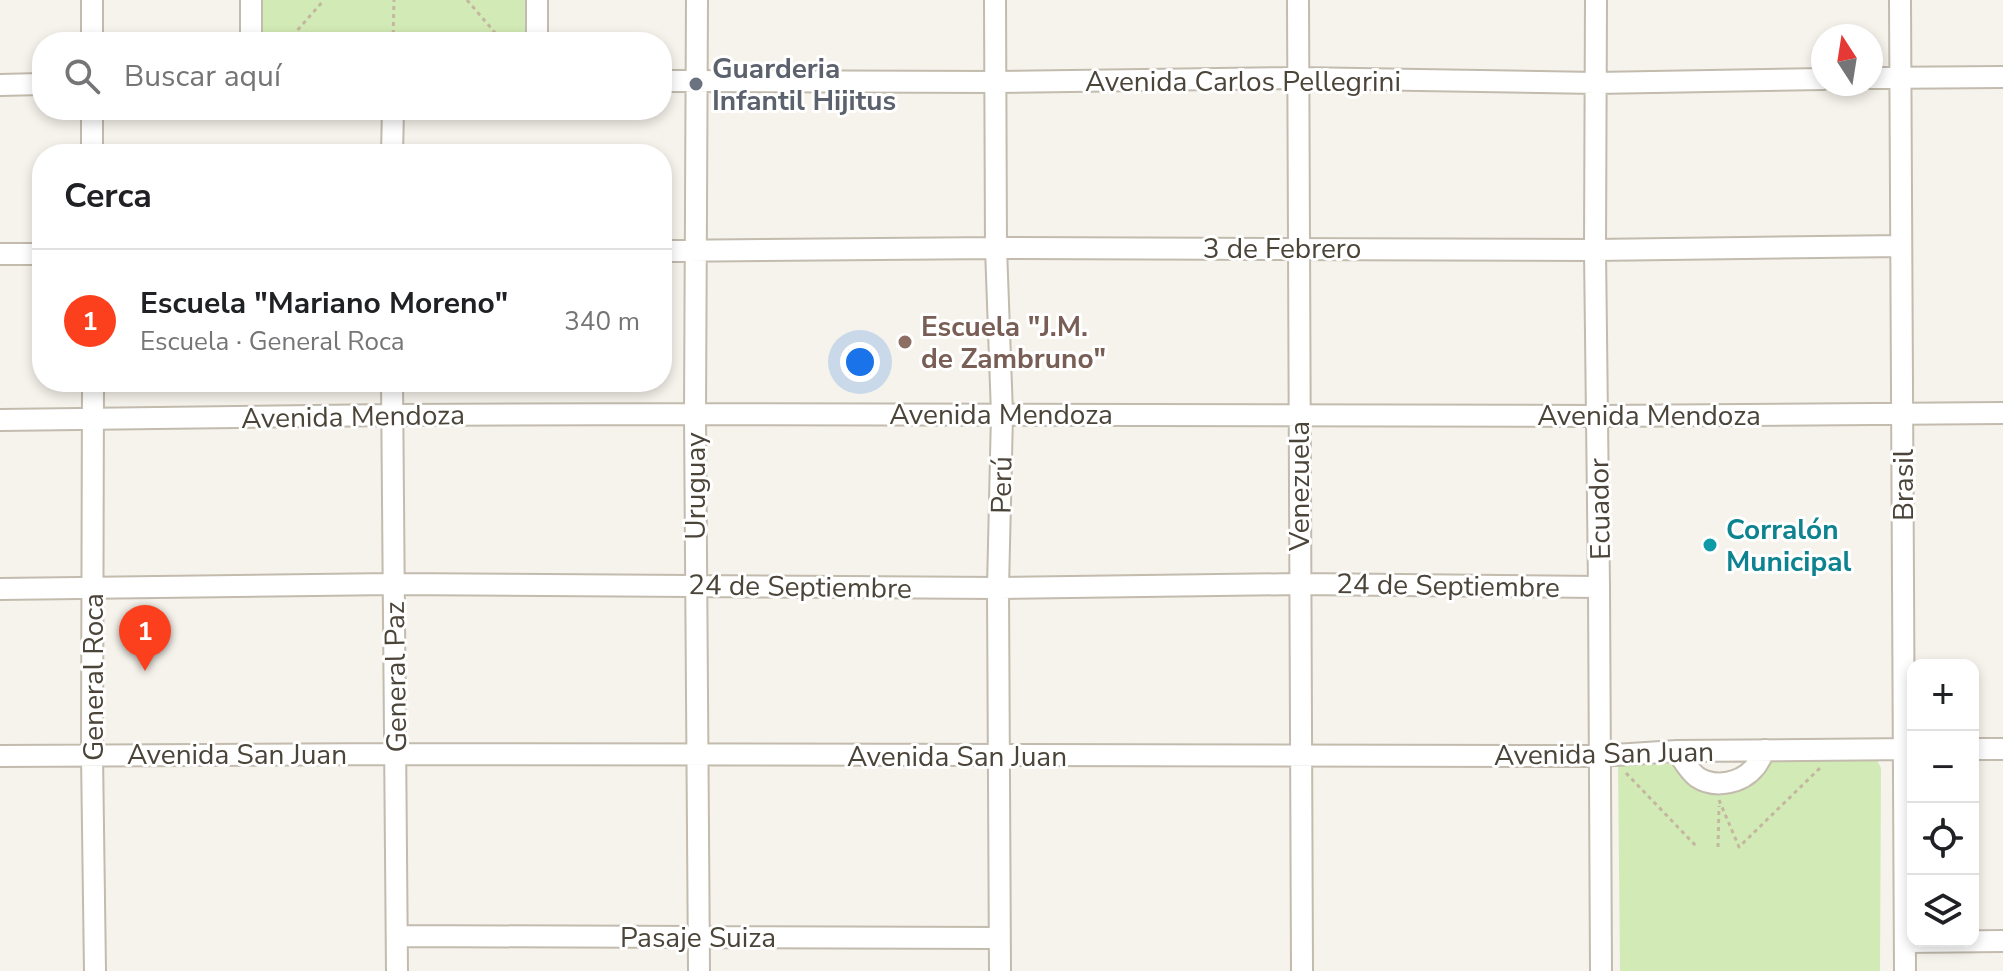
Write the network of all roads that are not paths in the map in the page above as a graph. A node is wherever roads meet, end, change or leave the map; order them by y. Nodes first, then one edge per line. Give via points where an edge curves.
1 (92, 0) edge
2 (251, 0) edge
3 (537, 0) edge
4 (697, 0) edge
5 (995, 0) edge
6 (1298, 0) edge
7 (1596, 0) edge
8 (1900, 0) edge
9 (92, 32) edge
10 (251, 32) edge
11 (537, 32) edge
12 (2003, 77) edge
13 (1298, 78) junction
14 (1883, 78) edge
15 (1901, 78) junction
16 (1811, 79) edge
17 (672, 81) edge
18 (697, 81) junction
19 (996, 82) junction
20 (1596, 83) junction
21 (32, 84) edge
22 (0, 85) edge
23 (92, 120) edge
24 (393, 120) edge
25 (92, 144) edge
26 (392, 144) edge
27 (1901, 246) junction
28 (996, 248) junction
29 (1298, 248) junction
30 (1595, 250) junction
31 (672, 251) edge
32 (696, 251) junction
33 (0, 254) edge
34 (32, 254) edge
35 (93, 392) edge
36 (392, 392) edge
37 (1902, 413) junction
38 (2003, 413) edge
39 (695, 414) junction
40 (1002, 414) junction
41 (1299, 414) junction
42 (393, 415) junction
43 (1598, 416) junction
44 (93, 418) junction
45 (0, 420) edge
46 (393, 584) junction
47 (696, 584) junction
48 (1300, 584) junction
49 (1599, 587) junction
50 (93, 588) junction
51 (998, 588) junction
52 (0, 589) edge
53 (1908, 731) edge
54 (1907, 749) edge
55 (1979, 749) edge
56 (2003, 749) edge
57 (1765, 750) junction
58 (1677, 751) junction
59 (396, 754) junction
60 (92, 755) junction
61 (698, 755) junction
62 (1302, 755) junction
63 (0, 756) edge
64 (1000, 756) junction
65 (1609, 760) junction
66 (1907, 803) edge
67 (397, 936) junction
68 (699, 937) junction
69 (999, 938) junction
70 (2003, 941) edge
71 (1905, 942) junction
72 (95, 971) edge
73 (397, 971) edge
74 (699, 971) edge
75 (1000, 971) edge
76 (1302, 971) edge
77 (1601, 971) edge
78 (1905, 971) edge

1 - 9 street
2 - 10 street
3 - 11 street
4 - 18 street, Uruguay
5 - 19 street, Perú
6 - 13 street, Venezuela
7 - 20 street, Ecuador
8 - 15 street, Brasil
12 - 15 street
13 - 19 street, Avenida Carlos Pellegrini
13 - 20 street, Avenida Carlos Pellegrini
13 - 29 street, Venezuela
14 - 15 street
15 - 27 street, Brasil
16 - 20 street, Avenida Carlos Pellegrini
17 - 18 street, Avenida Carlos Pellegrini
18 - 19 street, Avenida Carlos Pellegrini
18 - 32 street, Uruguay
19 - 28 street, Perú
20 - 30 street, Ecuador
21 - 22 street
23 - 25 street
24 - 26 street
27 - 30 street, 3 de Febrero
27 - 37 street, Brasil
28 - 29 street, 3 de Febrero
28 - 32 street, 3 de Febrero
28 - 40 street, Perú
29 - 30 street, 3 de Febrero
29 - 41 street, Venezuela
30 - 43 street, Ecuador
31 - 32 street, 3 de Febrero
32 - 39 street, Uruguay
33 - 34 street
35 - 44 street, General Roca
36 - 42 street, General Paz
37 - 38 street, Avenida Mendoza
37 - 43 street, Avenida Mendoza
37 - 53 street, Brasil
39 - 40 street, Avenida Mendoza
39 - 42 street, Avenida Mendoza
39 - 47 street, Uruguay
40 - 41 street, Avenida Mendoza
40 - 51 street, Perú
41 - 43 street, Avenida Mendoza
41 - 48 street, Venezuela
42 - 44 street, Avenida Mendoza
42 - 46 street, General Paz
43 - 49 street, Ecuador
44 - 45 street, Avenida Mendoza
44 - 50 street, General Roca
46 - 47 street, 24 de Septiembre
46 - 50 street, 24 de Septiembre
46 - 59 street, General Paz
47 - 51 street, 24 de Septiembre
47 - 61 street, Uruguay
48 - 49 street, 24 de Septiembre
48 - 51 street, 24 de Septiembre
48 - 62 street, Venezuela
49 - 65 street, Ecuador
50 - 52 street, 24 de Septiembre
50 - 60 street, General Roca
51 - 64 street, Perú
54 - 57 street, Avenida San Juan
55 - 56 street
57 - 58 street, Avenida San Juan
57 - 58 street via 1756,767 1718,794
58 - 65 street, Avenida San Juan
59 - 60 street, Avenida San Juan
59 - 61 street, Avenida San Juan
59 - 67 street, General Paz
60 - 63 street, Avenida San Juan
60 - 72 street, General Roca
61 - 64 street, Avenida San Juan
61 - 68 street, Uruguay
62 - 64 street, Avenida San Juan
62 - 65 street, Avenida San Juan
62 - 76 street, Venezuela
64 - 69 street, Perú
65 - 77 street, Ecuador
66 - 71 street, Brasil
67 - 68 street, Pasaje Suiza
67 - 73 street, General Paz
68 - 69 street, Pasaje Suiza
68 - 74 street, Uruguay
69 - 75 street, Perú
70 - 71 street
71 - 78 street, Brasil

